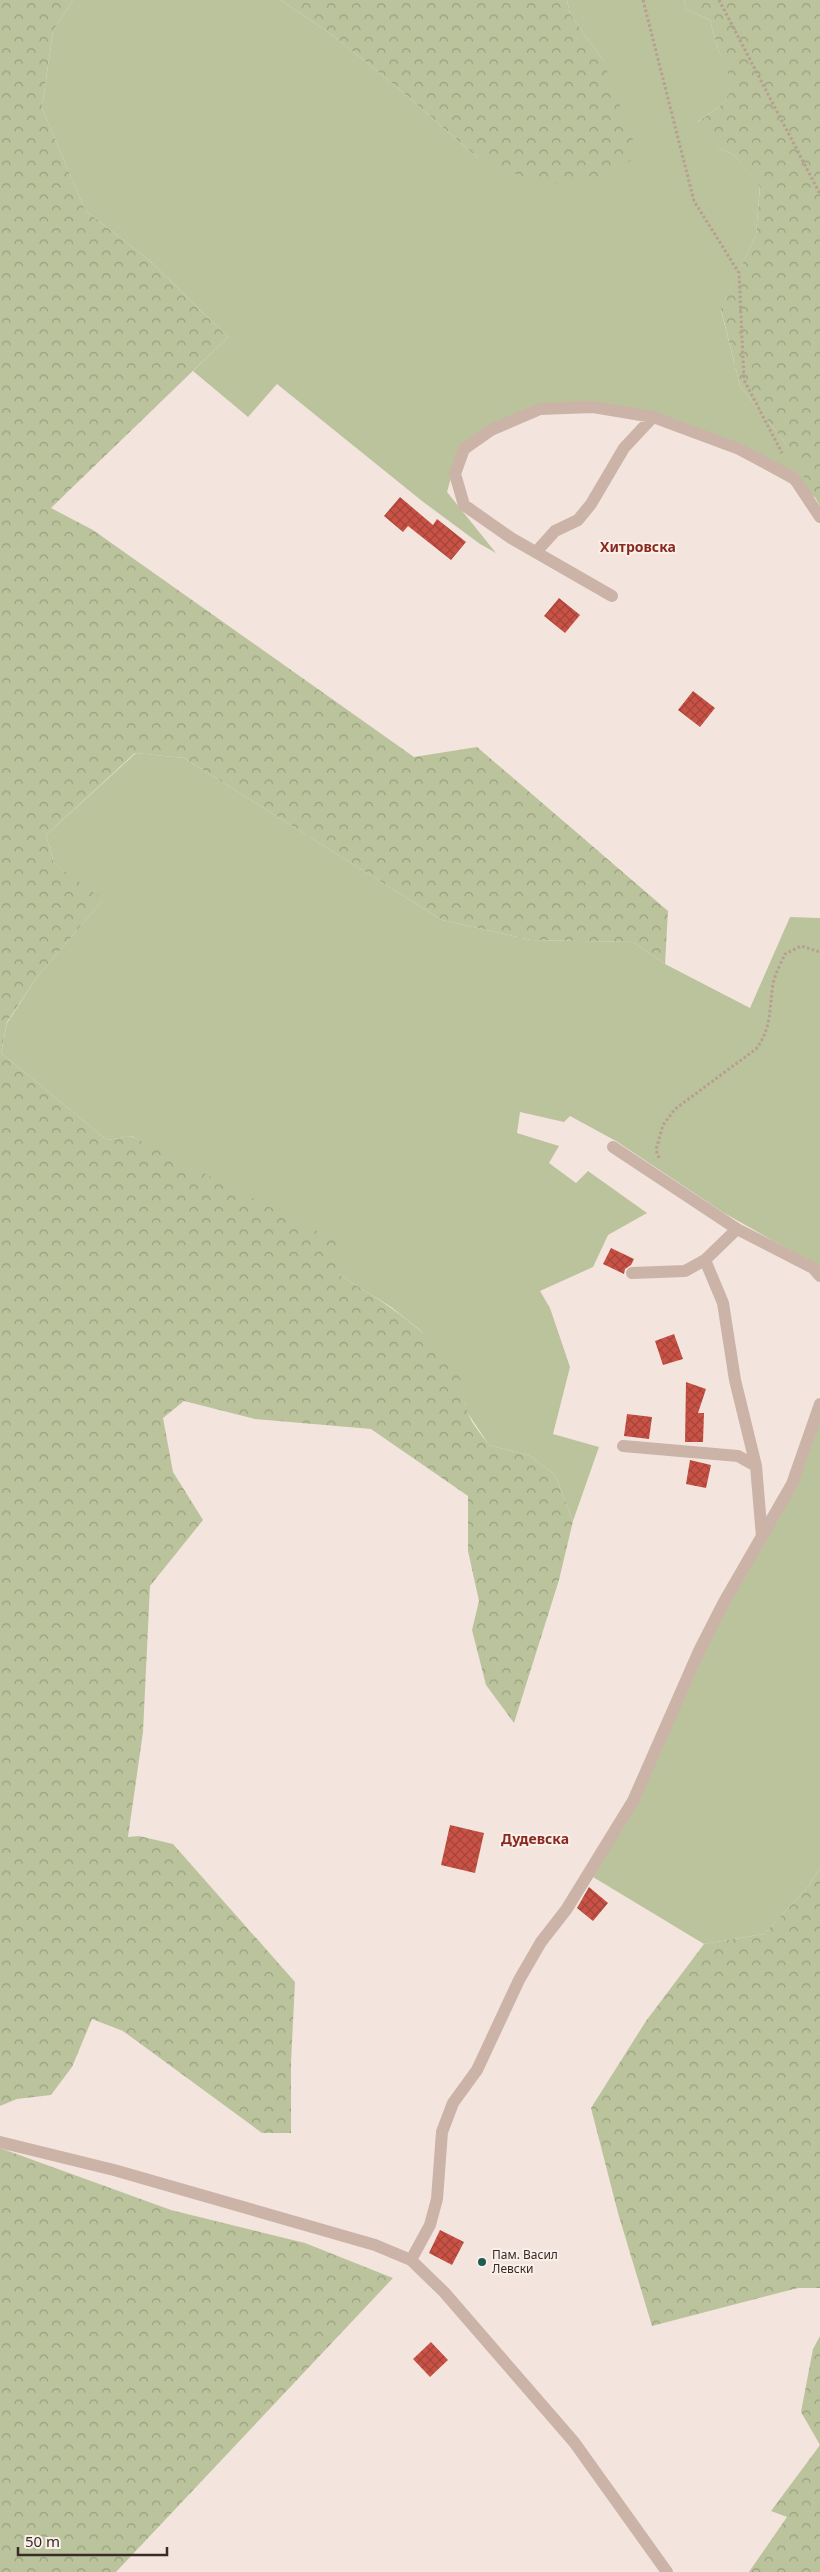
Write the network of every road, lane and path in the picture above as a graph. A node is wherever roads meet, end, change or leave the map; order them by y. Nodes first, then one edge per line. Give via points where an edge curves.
1 (643, 0) edge
2 (719, 0) edge
3 (820, 194) edge
4 (653, 418) junction
5 (794, 478) junction
6 (820, 517) edge
7 (536, 552) junction
8 (612, 596) dead end
9 (820, 952) edge
10 (613, 1147) dead end
11 (673, 1188) junction
12 (737, 1229) junction
13 (705, 1260) junction
14 (632, 1273) dead end
15 (820, 1276) edge
16 (820, 1404) edge
17 (623, 1446) dead end
18 (756, 1466) junction
19 (762, 1538) junction
20 (0, 2142) edge
21 (410, 2260) junction
22 (667, 2572) edge

1 - 5 path via 694,201 739,272 744,380
2 - 3 path
4 - 5 street via 740,449
4 - 7 street via 624,448 578,520 555,531
4 - 7 street via 593,408 540,410 491,430 464,449 455,474 464,505
5 - 6 street
7 - 8 street
9 - 11 path via 801,946 785,954 774,982 769,1026 764,1038 756,1049 676,1109 663,1125 656,1150
10 - 11 street
11 - 12 street
12 - 13 street
12 - 15 street via 813,1268
13 - 14 street via 686,1270
13 - 18 street via 723,1303 735,1380
16 - 19 street via 792,1484
17 - 18 street via 738,1456
18 - 19 street
19 - 21 street via 699,1651 632,1801 566,1910 541,1942 519,1980 477,2070 453,2103 442,2132 437,2199 430,2225
20 - 21 street via 114,2170 375,2245
21 - 22 street via 444,2292 574,2442

